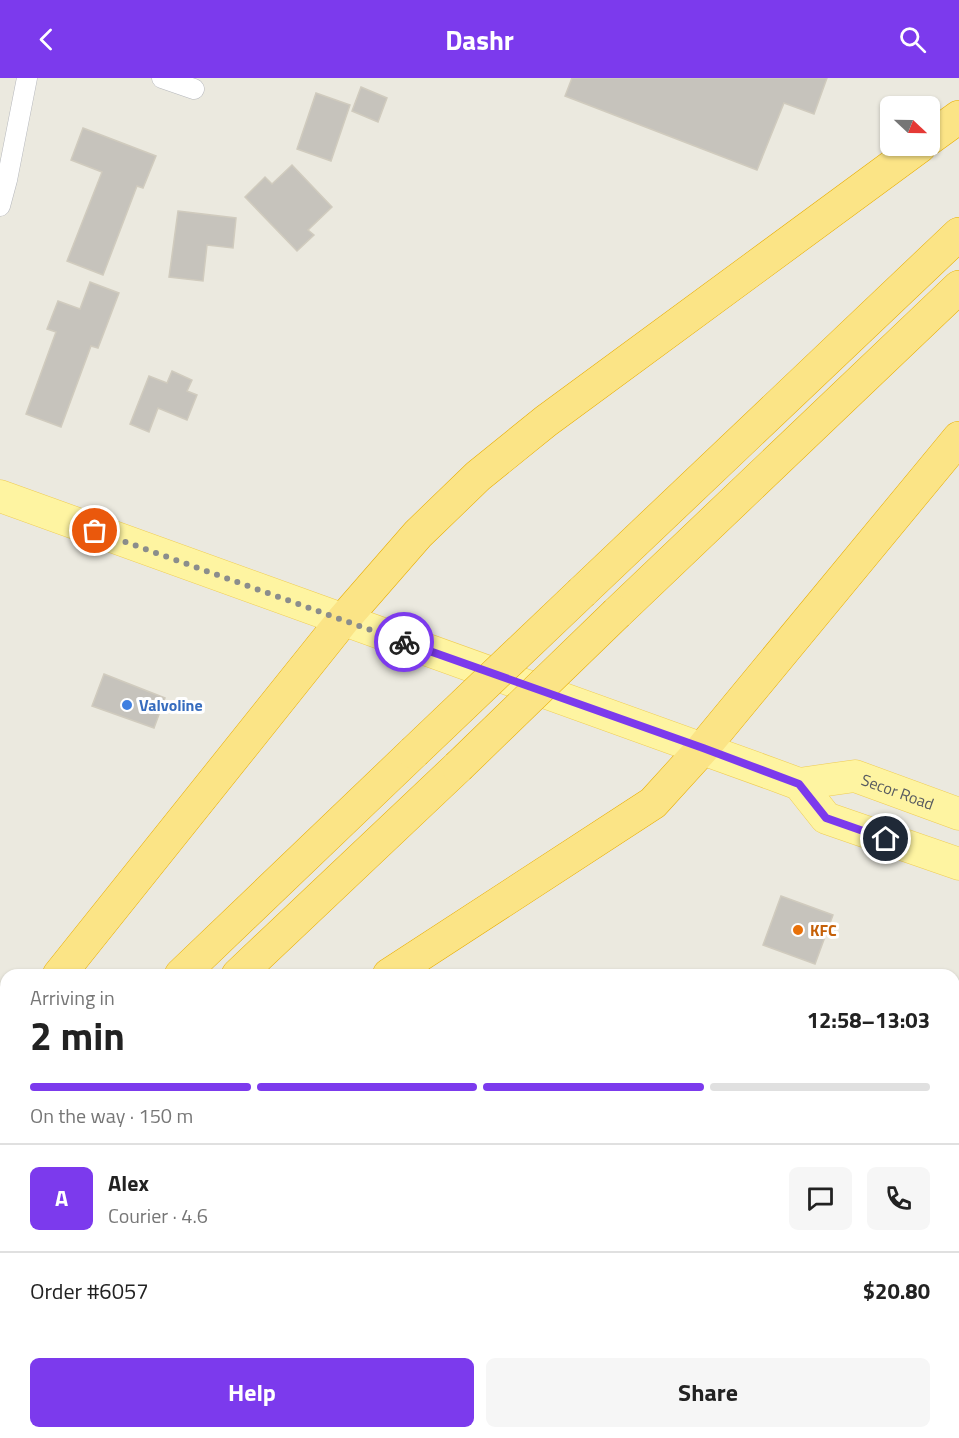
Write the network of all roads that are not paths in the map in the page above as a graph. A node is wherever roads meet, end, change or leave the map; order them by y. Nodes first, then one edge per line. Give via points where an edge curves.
1 (27, 78) edge
2 (162, 78) edge
3 (194, 89) dead end
4 (959, 117) edge
5 (940, 131) edge
6 (906, 156) edge
7 (0, 206) edge
8 (959, 234) edge
9 (959, 287) edge
10 (959, 438) edge
11 (0, 496) edge
12 (344, 620) junction
13 (703, 748) junction
14 (799, 784) junction
15 (959, 814) edge
16 (959, 864) edge
17 (64, 969) edge
18 (187, 969) edge
19 (244, 969) edge
20 (398, 969) edge

1 - 7 street
2 - 3 street
4 - 5 highway
6 - 12 highway via 555,414 478,476 418,534
8 - 18 highway, bridge
9 - 19 highway, bridge
10 - 13 highway
11 - 12 main road, Secor Road
12 - 13 main road, Secor Road
12 - 17 highway
13 - 14 main road, Secor Road
13 - 20 highway via 653,802
14 - 15 main road, Secor Road via 855,776
14 - 16 main road via 826,818

